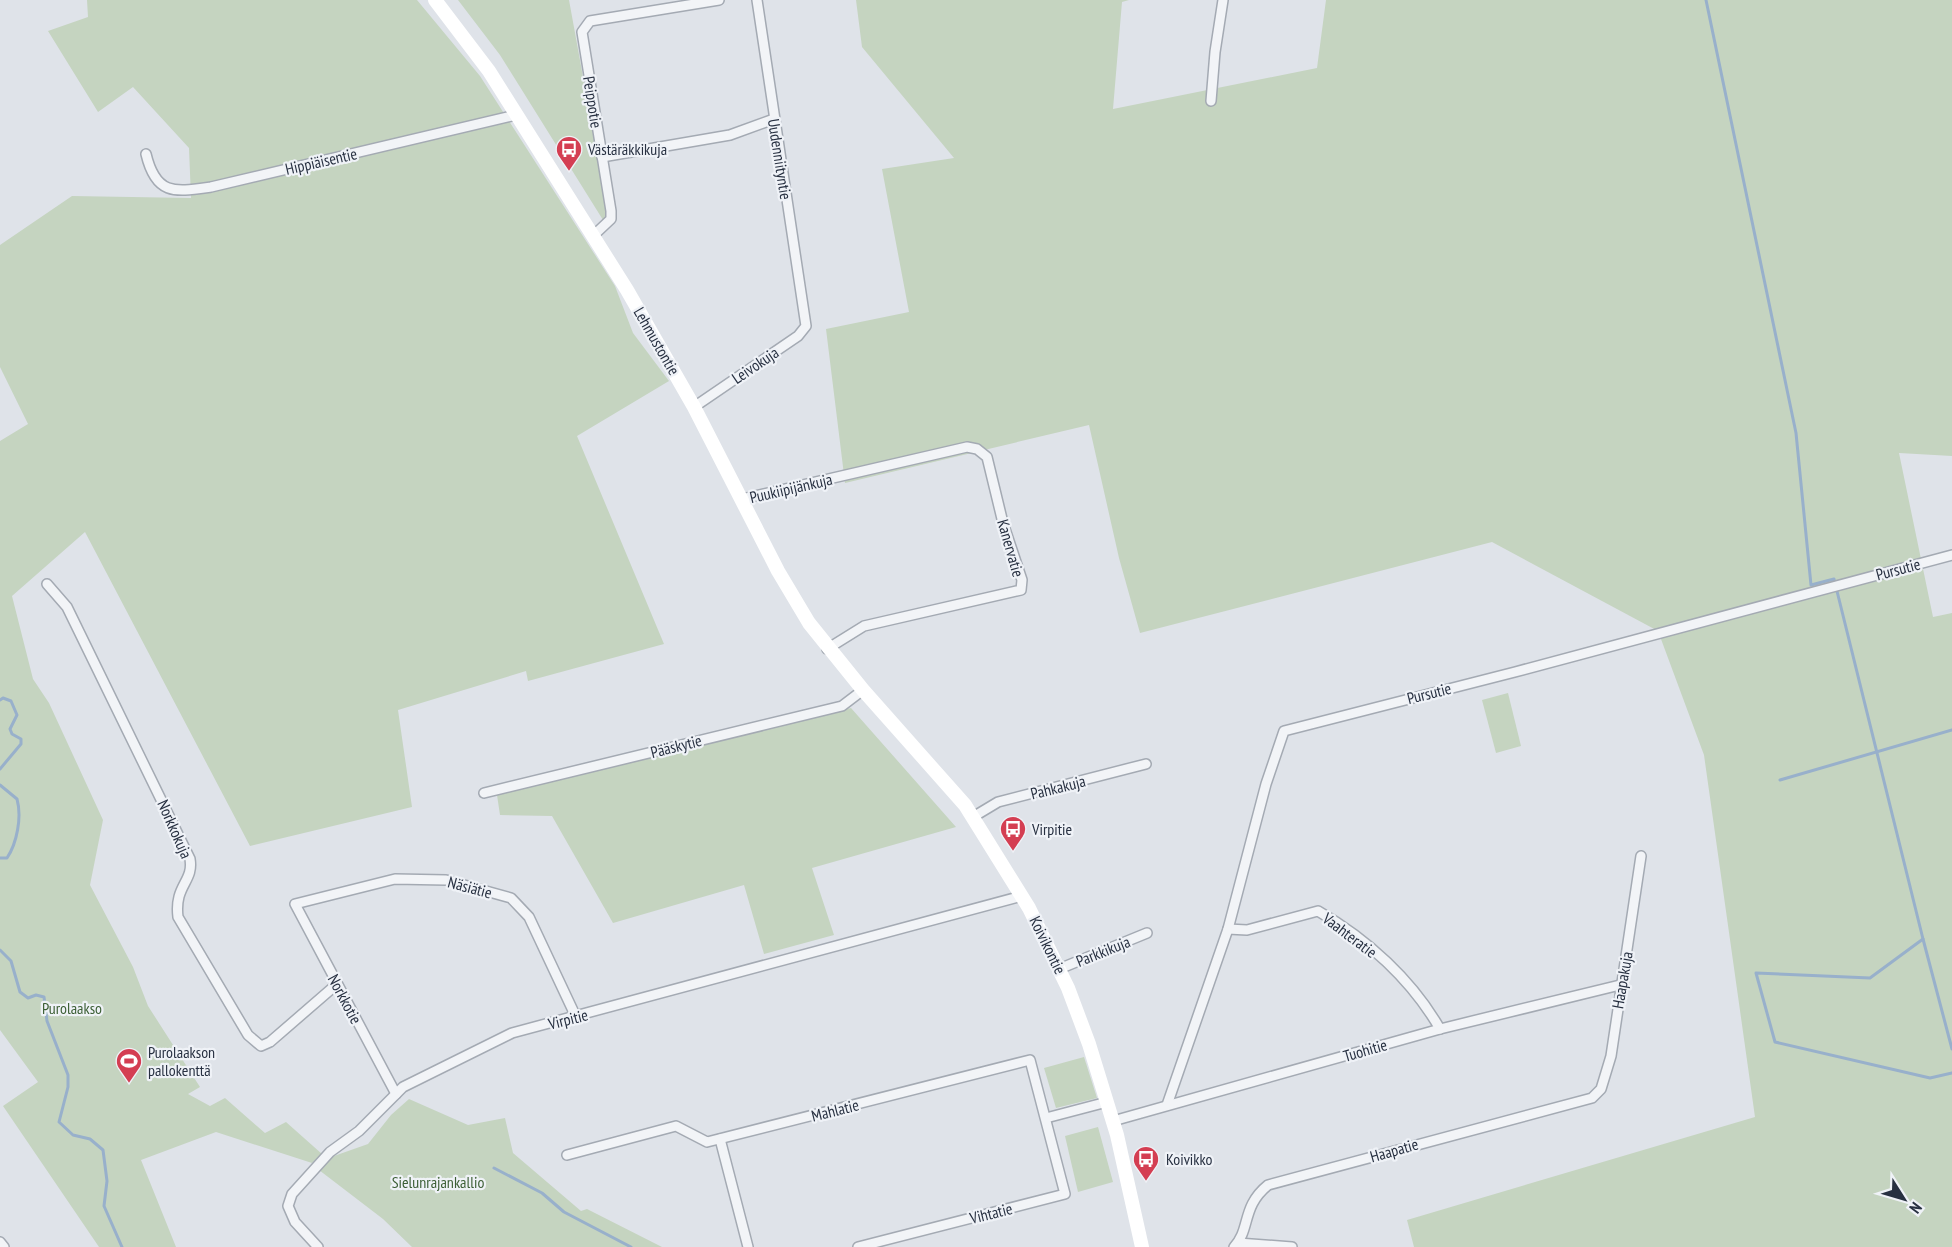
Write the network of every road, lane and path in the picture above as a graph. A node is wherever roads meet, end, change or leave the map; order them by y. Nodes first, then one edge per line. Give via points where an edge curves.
1 (435, 0) edge
2 (719, 0) edge
3 (757, 0) edge
4 (1223, 0) edge
5 (1211, 101) dead end
6 (516, 115) junction
7 (774, 119) junction
8 (146, 154) dead end
9 (602, 157) junction
10 (594, 236) junction
11 (806, 318) joint
12 (694, 407) junction
13 (839, 477) joint
14 (742, 499) junction
15 (1952, 555) edge
16 (47, 584) dead end
17 (827, 649) junction
18 (863, 690) junction
19 (1146, 764) dead end
20 (484, 793) dead end
21 (973, 817) junction
22 (1641, 856) dead end
23 (1022, 896) junction
24 (295, 904) joint
25 (1228, 930) junction
26 (1147, 933) dead end
27 (1059, 969) junction
28 (337, 984) junction
29 (1620, 985) junction
30 (576, 1017) junction
31 (1440, 1029) junction
32 (396, 1094) junction
33 (1592, 1098) joint
34 (1107, 1102) junction
35 (1167, 1105) junction
36 (1046, 1118) junction
37 (1113, 1121) junction
38 (1050, 1135) joint
39 (720, 1139) junction
40 (567, 1155) dead end
41 (0, 1242) edge
42 (1236, 1245) edge
43 (4, 1247) edge
44 (318, 1247) edge
45 (748, 1247) edge
46 (858, 1247) edge
47 (1142, 1247) edge
48 (1292, 1247) edge

1 - 6 main road, Lehmustontie via 489,70
2 - 9 street, Peippotie via 590,21 582,32
3 - 7 street, Uudenniityntie
4 - 5 street
6 - 8 street, Hippiäisentie via 181,191 164,188 153,178
6 - 10 main road, Lehmustontie
7 - 9 street via 730,135
7 - 11 street, Uudenniityntie
9 - 10 street, Peippotie via 611,219
10 - 12 main road, Lehmustontie
11 - 12 street, Leivokuja via 806,327 798,336
12 - 14 main road, Lehmustontie
13 - 14 street, Puukiipijänkuja
13 - 17 street, Kanervatie via 967,447 977,449 987,458 1022,580 1021,590 864,626
14 - 17 main road, Lehmustontie via 778,571
15 - 25 street, Pursutie via 1284,731
16 - 28 street, Norkkokuja via 67,607 190,858 192,871 176,900 178,917 248,1035 261,1046 270,1042
17 - 18 main road, Lehmustontie
18 - 20 street, Pääskytie via 842,706
18 - 21 main road, Koivikontie
19 - 21 street, Pahkakuja via 998,802
21 - 23 main road, Koivikontie
22 - 29 street, Haapakuja
23 - 27 main road, Koivikontie
23 - 30 street, Virpitie
24 - 28 street, Norkkotie
24 - 30 street, Näsiätie via 395,879 446,880 511,898 529,917
25 - 31 street, Vaahteratie via 1246,930 1318,911 1402,977 1423,999
25 - 35 street, Pursutie
26 - 27 street, Parkkikuja
27 - 34 main road, Koivikontie
28 - 32 street, Norkkotie
29 - 31 street, Tuohitie
29 - 33 street, Haapakuja via 1611,1056 1601,1089
30 - 32 street, Virpitie via 512,1033
31 - 35 street, Tuohitie
32 - 44 street, Virpitie via 359,1131 330,1152 292,1194 288,1206 295,1222
33 - 42 street, Haapatie via 1268,1185 1252,1202
34 - 36 street
34 - 37 main road, Koivikontie
35 - 37 street, Tuohitie
36 - 38 street, Mahlatie
36 - 39 street, Mahlatie via 1035,1059
37 - 47 main road, Koivikontie
38 - 46 street, Vihtatie via 1065,1194
39 - 40 street, Mahlatie via 707,1142 676,1126
39 - 45 street
41 - 43 street
42 - 48 street

